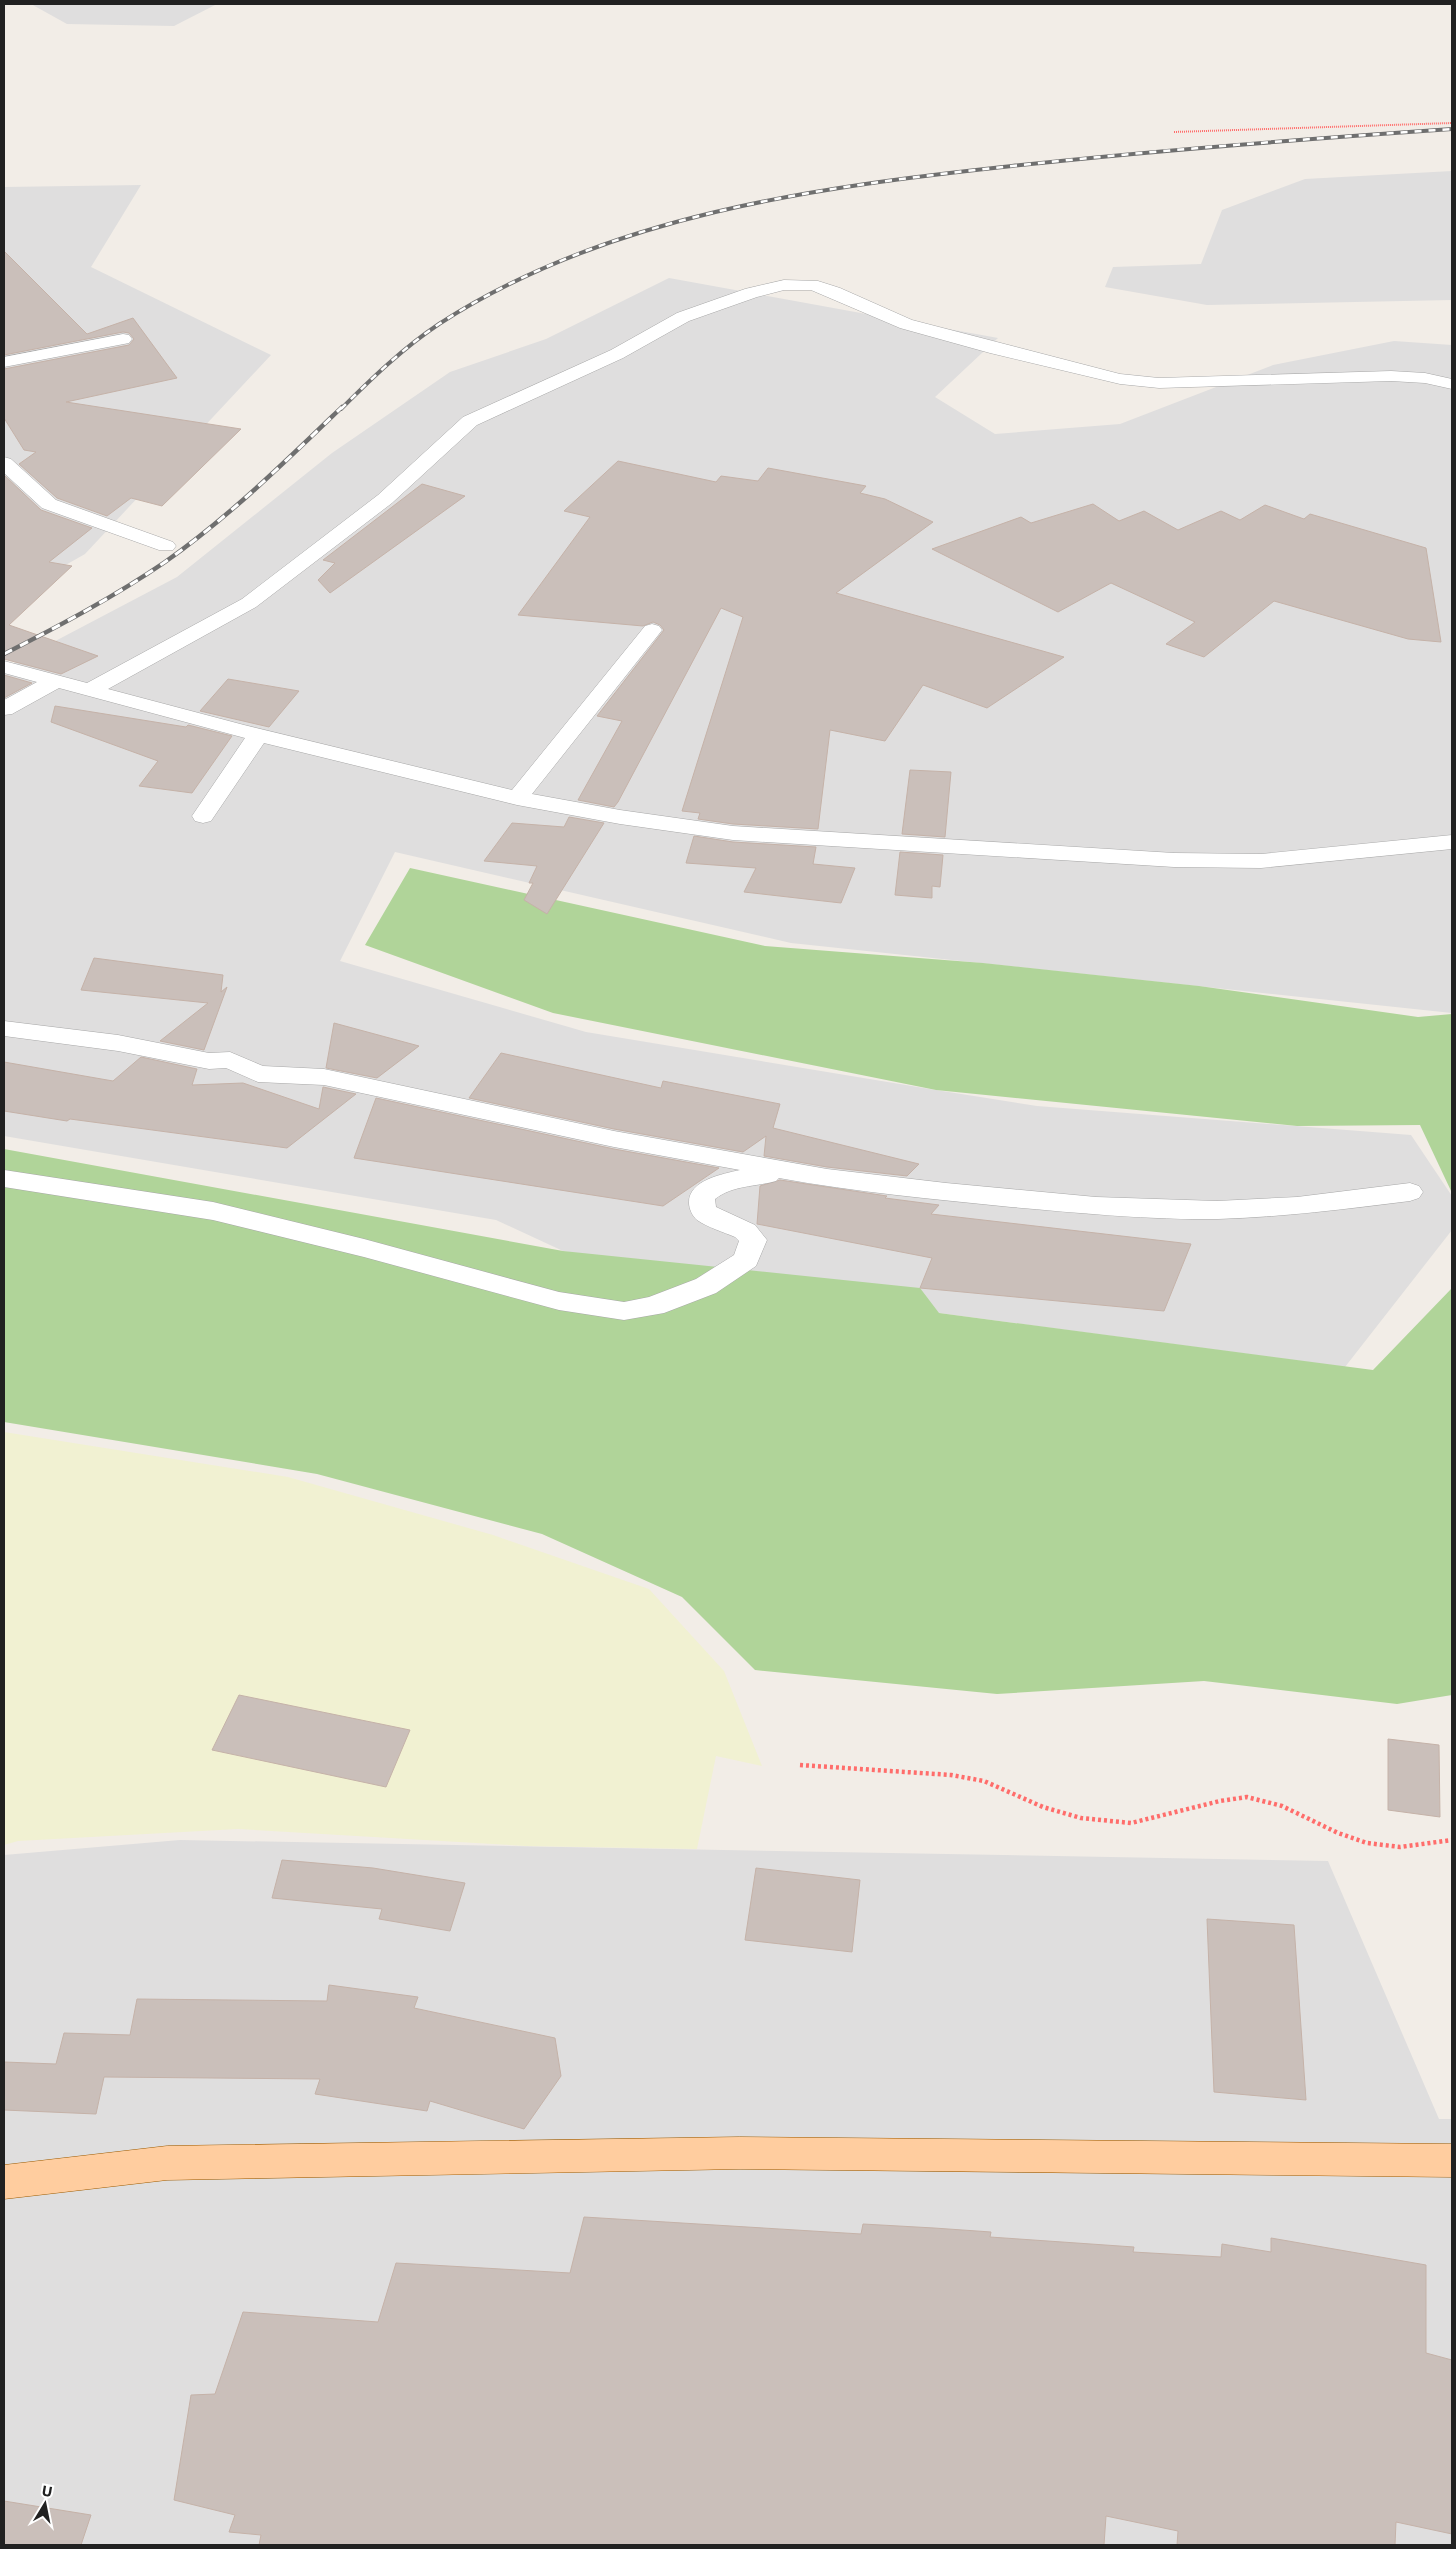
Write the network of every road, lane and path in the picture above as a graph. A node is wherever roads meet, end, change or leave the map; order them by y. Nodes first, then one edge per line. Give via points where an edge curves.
1 (1452, 123) edge
2 (1174, 132) dead end
3 (123, 339) dead end
4 (4, 362) edge
5 (1452, 384) edge
6 (4, 463) edge
7 (166, 546) dead end
8 (652, 630) dead end
9 (4, 667) edge
10 (56, 681) junction
11 (90, 690) junction
12 (4, 709) edge
13 (258, 735) junction
14 (517, 798) junction
15 (203, 816) dead end
16 (1452, 842) edge
17 (4, 1028) edge
18 (789, 1173) junction
19 (4, 1178) edge
20 (1410, 1192) dead end
21 (800, 1765) dead end
22 (1452, 1840) edge
23 (1452, 2161) edge
24 (4, 2182) edge

1 - 2 path
3 - 4 street
5 - 11 street via 1426,378 1391,376 1159,383 1120,379 906,324 812,285 784,285 683,317 617,354 470,421 385,499 249,604
6 - 7 street via 49,504
8 - 14 street
9 - 10 street
10 - 11 street
10 - 12 street
11 - 13 street
13 - 14 street
13 - 15 street
14 - 16 street via 733,833 1174,860 1261,861
17 - 18 street via 118,1043 209,1062 230,1060 258,1074 324,1077
18 - 19 street via 713,1186 702,1196 705,1213 745,1231 753,1240 746,1260 706,1286 654,1306 624,1311 559,1301 213,1211
18 - 20 street via 1077,1204 1217,1210 1297,1206
21 - 22 path via 951,1775 984,1782 1043,1807 1098,1820 1132,1823 1248,1797 1282,1806 1338,1834 1367,1843 1400,1847
23 - 24 main road via 740,2153 167,2163

